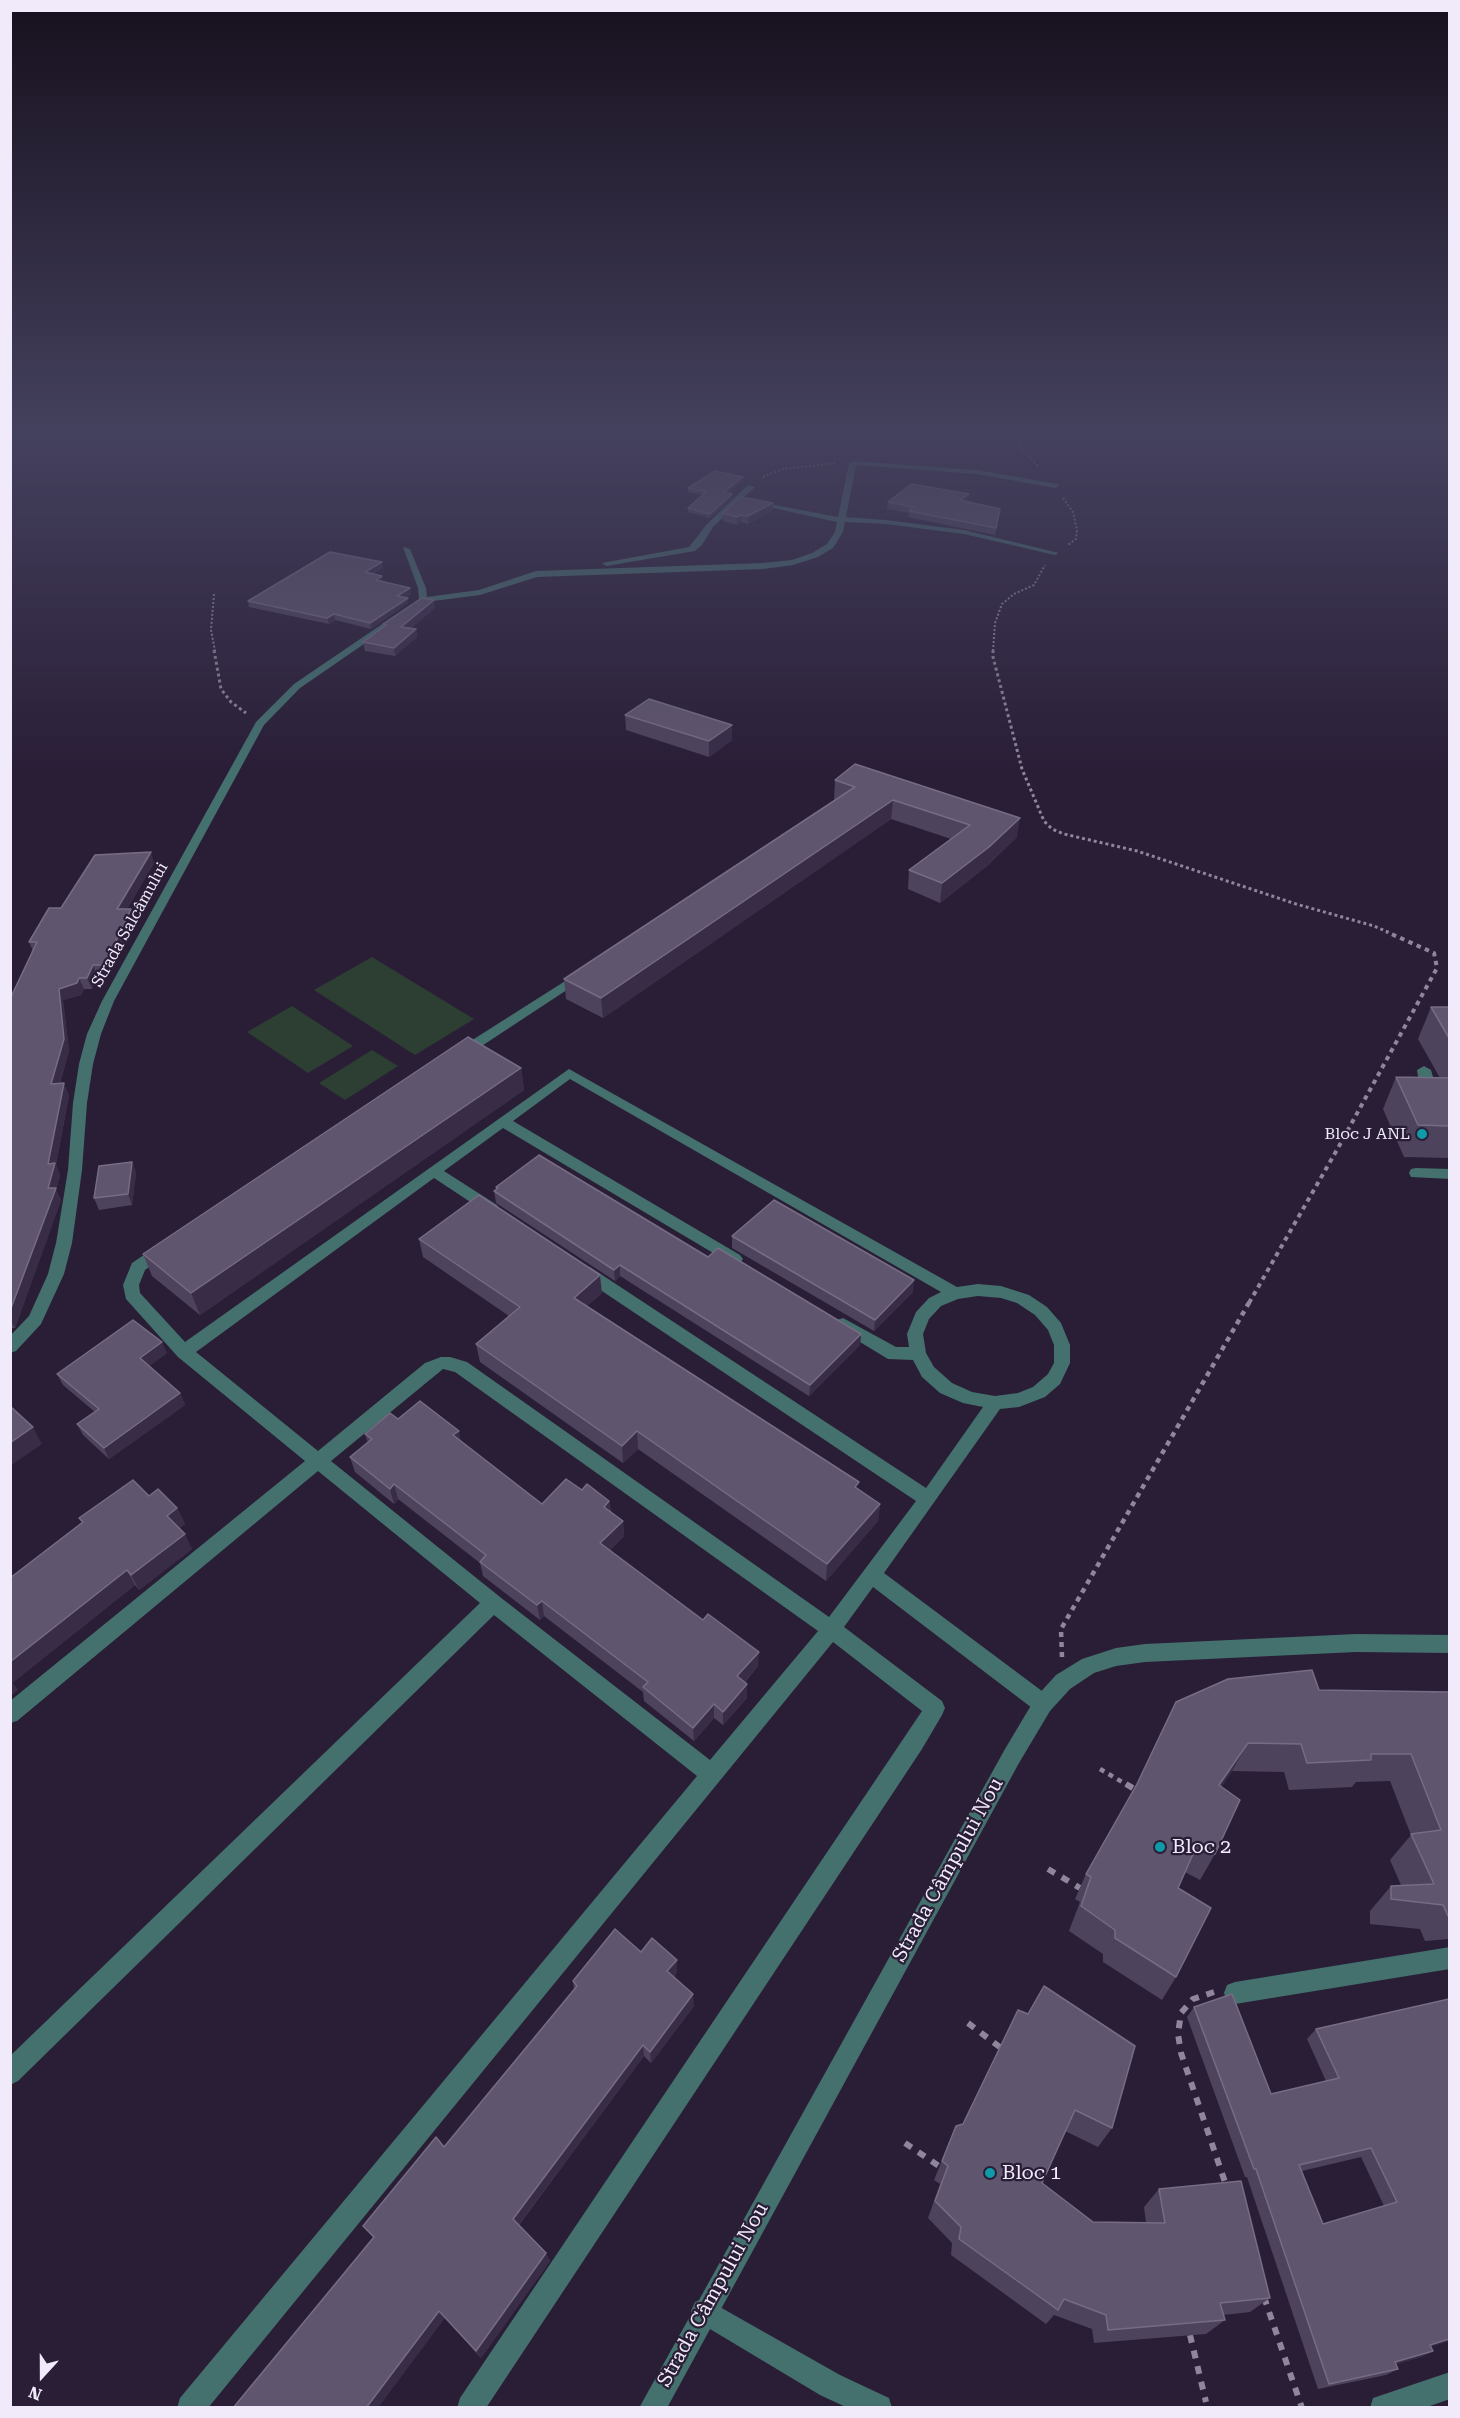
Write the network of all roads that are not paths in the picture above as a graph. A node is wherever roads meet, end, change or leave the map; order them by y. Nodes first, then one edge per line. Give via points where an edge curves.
1 (693, 548) edge
2 (827, 548) edge
3 (1034, 548) edge
4 (406, 549) dead end
5 (1055, 553) road end
6 (565, 573) junction
7 (423, 600) junction
8 (594, 966) edge
9 (446, 1063) edge
10 (1424, 1070) dead end
11 (1449, 1098) edge
12 (503, 1121) junction
13 (434, 1171) junction
14 (1416, 1173) dead end
15 (1449, 1174) edge
16 (503, 1217) edge
17 (180, 1238) edge
18 (573, 1263) edge
19 (750, 1268) edge
20 (955, 1293) junction
21 (832, 1317) edge
22 (10, 1347) edge
23 (184, 1352) junction
24 (918, 1353) junction
25 (995, 1402) junction
26 (317, 1461) junction
27 (928, 1499) junction
28 (872, 1575) junction
29 (494, 1603) junction
30 (831, 1629) junction
31 (1449, 1644) edge
32 (1043, 1704) junction
33 (10, 1713) edge
34 (710, 1773) junction
35 (1449, 1958) edge
36 (1235, 1993) road end
37 (10, 2073) edge
38 (704, 2311) junction
39 (1449, 2385) edge
40 (190, 2408) edge
41 (470, 2408) edge
42 (651, 2408) edge
43 (879, 2408) edge
44 (1383, 2408) edge

1 - 6 street
2 - 6 street, Strada Salcâmului via 793,562 763,566
3 - 5 street
4 - 7 street
6 - 7 street, Strada Salcâmului via 523,577 480,592
7 - 22 street, Strada Salcâmului via 297,686 264,718 108,1001 86,1064 75,1170 56,1274 35,1320
8 - 9 street
10 - 11 street via 1431,1090
12 - 13 street
12 - 19 street
12 - 20 street via 569,1073
13 - 16 street
13 - 23 street
14 - 15 street
17 - 23 street via 138,1267 131,1285 132,1296
18 - 27 street
20 - 24 street via 935,1302 922,1316 915,1334
20 - 25 street via 978,1290 1023,1299 1055,1327 1062,1345 1062,1363 1054,1379 1039,1392 1019,1400
21 - 24 street via 894,1354
23 - 26 street
24 - 25 street via 928,1372 946,1388 969,1398
25 - 27 street
26 - 29 street
26 - 30 street via 431,1368 450,1363 461,1367
26 - 33 street
27 - 28 street
28 - 30 street
28 - 32 street
29 - 34 street
29 - 37 street
30 - 34 street
30 - 41 street via 935,1708
31 - 32 street, Strada Câmpului Nou via 1356,1643 1116,1657 1089,1665 1064,1682
32 - 38 street, Strada Câmpului Nou
34 - 40 street
35 - 36 street
38 - 42 street, Strada Câmpului Nou
38 - 43 street via 822,2380
39 - 44 street

